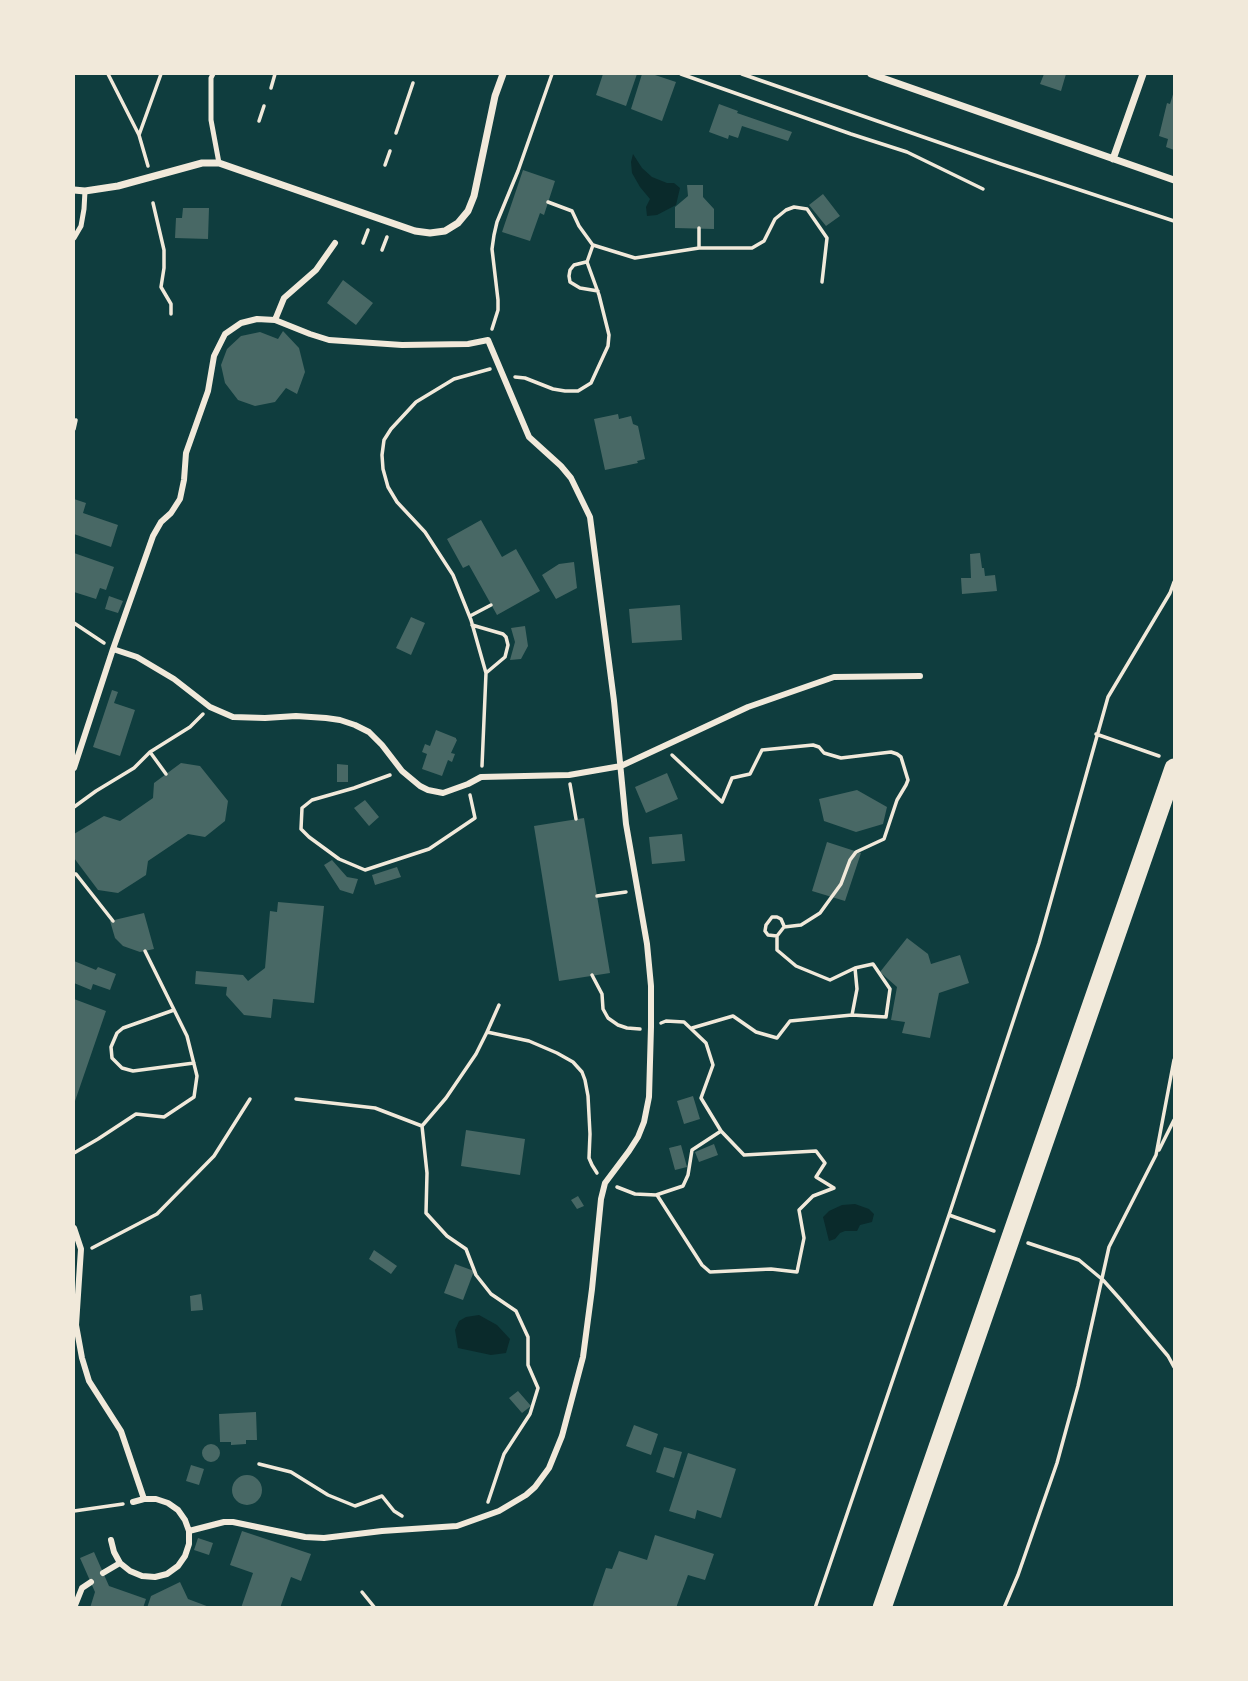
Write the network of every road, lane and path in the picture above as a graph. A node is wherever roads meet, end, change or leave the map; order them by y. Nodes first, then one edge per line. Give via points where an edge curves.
1 (108, 74) edge
2 (161, 74) edge
3 (213, 74) edge
4 (275, 74) edge
5 (503, 74) edge
6 (552, 74) edge
7 (681, 74) edge
8 (742, 74) edge
9 (871, 74) edge
10 (1143, 74) edge
11 (413, 83) dead end
12 (271, 88) dead end
13 (264, 106) dead end
14 (259, 121) dead end
15 (396, 132) dead end
16 (139, 135) junction
17 (390, 150) dead end
18 (1113, 159) junction
19 (219, 163) junction
20 (385, 165) dead end
21 (149, 168) dead end
22 (1174, 180) edge
23 (983, 189) dead end
24 (74, 190) edge
25 (85, 191) junction
26 (548, 202) dead end
27 (153, 203) dead end
28 (1174, 221) edge
29 (699, 228) dead end
30 (368, 230) dead end
31 (387, 237) dead end
32 (74, 238) edge
33 (335, 243) dead end
34 (363, 243) dead end
35 (593, 245) junction
36 (699, 248) junction
37 (382, 250) dead end
38 (587, 262) junction
39 (822, 282) dead end
40 (598, 291) junction
41 (171, 314) dead end
42 (275, 320) junction
43 (488, 340) junction
44 (498, 366) junction
45 (503, 376) junction
46 (76, 421) dead end
47 (74, 429) edge
48 (1174, 582) edge
49 (491, 605) dead end
50 (470, 616) junction
51 (74, 623) edge
52 (472, 625) junction
53 (113, 649) junction
54 (485, 673) junction
55 (920, 676) dead end
56 (210, 707) junction
57 (1097, 734) junction
58 (664, 747) junction
59 (150, 752) junction
60 (1169, 763) edge
61 (621, 766) junction
62 (74, 768) edge
63 (402, 771) junction
64 (166, 774) dead end
65 (569, 775) junction
66 (481, 777) junction
67 (468, 784) junction
68 (74, 807) edge
69 (576, 819) dead end
70 (74, 874) edge
71 (637, 891) junction
72 (597, 895) dead end
73 (113, 921) dead end
74 (784, 926) junction
75 (777, 936) junction
76 (145, 951) dead end
77 (855, 968) junction
78 (592, 975) dead end
79 (499, 1005) dead end
80 (174, 1010) junction
81 (852, 1015) junction
82 (651, 1027) junction
83 (692, 1028) junction
84 (487, 1032) junction
85 (1174, 1060) edge
86 (194, 1063) junction
87 (250, 1099) dead end
88 (296, 1100) dead end
89 (1174, 1120) edge
90 (422, 1126) junction
91 (721, 1131) junction
92 (74, 1153) edge
93 (1156, 1155) junction
94 (605, 1183) junction
95 (656, 1195) junction
96 (74, 1228) edge
97 (81, 1254) junction
98 (1069, 1257) dead end
99 (1103, 1280) junction
100 (1174, 1367) edge
101 (259, 1464) dead end
102 (144, 1499) junction
103 (133, 1502) joint
104 (74, 1511) edge
105 (483, 1517) junction
106 (421, 1530) junction
107 (189, 1531) junction
108 (111, 1540) dead end
109 (120, 1563) junction
110 (103, 1573) dead end
111 (91, 1581) dead end
112 (362, 1592) dead end
113 (74, 1608) edge
114 (375, 1608) edge
115 (815, 1608) edge
116 (882, 1608) edge
117 (1004, 1608) edge

1 - 16 path
2 - 16 path
3 - 19 lane via 211,120
4 - 12 path
5 - 19 street via 474,196 458,223 445,230 415,231
6 - 43 path via 497,222 492,249 498,310
7 - 23 path via 907,152
8 - 28 path
9 - 18 street
10 - 18 street
11 - 15 path
13 - 14 path
16 - 21 path
17 - 20 path
18 - 22 street
19 - 25 street
24 - 25 street
25 - 32 lane via 81,226
26 - 35 path via 572,211
27 - 41 path via 164,250 161,287
29 - 36 path
30 - 34 path
31 - 37 path
33 - 42 street via 316,270 284,298
35 - 36 path via 635,258
35 - 38 path
36 - 39 path via 752,247 764,241 775,219 786,210 807,209 827,238
38 - 40 path
38 - 40 path via 569,270 570,282
40 - 45 path via 609,335 591,383 578,391 565,391 525,377
42 - 43 street via 329,340 402,345
42 - 53 street via 241,324 225,334 217,348 208,391 186,453 180,499 152,536
43 - 44 street
44 - 45 street
44 - 50 path via 454,379 416,402 391,429 382,455 388,486 453,575
45 - 61 street via 529,437 571,478 590,517
46 - 47 path
48 - 57 path via 1108,697
49 - 50 path
50 - 52 path
51 - 53 path
52 - 54 path
52 - 54 path via 506,637 505,657
53 - 56 street via 156,667
53 - 62 street
54 - 66 path
55 - 58 street via 834,677 748,707
56 - 59 path via 190,727
56 - 63 street via 233,717 340,720 369,732
57 - 60 path
57 - 115 path via 1039,943 951,1216
58 - 61 street
58 - 74 path via 722,802 732,778 750,774 762,750 813,745 841,758 891,752 901,757 908,780 884,839 856,852 820,913 801,925
59 - 64 path
59 - 68 path via 134,768
60 - 116 highway
61 - 65 street
61 - 71 street
63 - 67 street via 436,792
63 - 67 path via 312,800 302,808 302,829 339,859 365,870 429,849 475,818
65 - 66 street
65 - 69 path
66 - 67 street
70 - 73 path
71 - 72 path
71 - 82 street via 647,944
74 - 75 path
74 - 75 path via 777,917 765,925 768,935
75 - 77 path via 777,950 796,966 830,980
76 - 80 path
77 - 81 path
77 - 81 path via 873,964 890,989 886,1017
78 - 82 path via 602,994 604,1013 612,1022 636,1030
79 - 84 path
80 - 86 path
80 - 86 path via 123,1028 111,1047 112,1058 133,1071
81 - 83 path via 790,1021 776,1038 756,1032 733,1016
82 - 83 path via 666,1021 684,1022
82 - 94 street via 644,1122
83 - 91 path via 706,1043 713,1065 701,1098
84 - 90 path via 446,1098
84 - 94 path via 540,1044 579,1067 588,1096 589,1158
85 - 93 path
86 - 92 path via 194,1097 164,1116 136,1114
87 - 97 path via 214,1156 157,1214
88 - 90 path via 375,1108
89 - 93 path
90 - 105 path via 426,1213 466,1249 476,1275 491,1294 516,1311 528,1337 528,1365 538,1388 530,1414 503,1454
91 - 95 path via 692,1150 683,1186
91 - 95 path via 744,1155 816,1151 825,1163 816,1177 834,1188 813,1196 799,1210 804,1238 797,1272 710,1272
93 - 99 path via 1109,1247
94 - 95 path via 635,1194
94 - 105 street via 583,1357 562,1436 535,1488
96 - 97 street
97 - 102 street via 76,1325 84,1366 121,1431
98 - 99 path
99 - 100 path
99 - 117 path via 1057,1463
101 - 106 path via 290,1472 355,1506 382,1496
102 - 103 street
102 - 107 street via 156,1499 178,1510
103 - 104 path
105 - 106 street
106 - 107 street via 324,1538 224,1522
107 - 109 street via 186,1556 167,1574 142,1576
108 - 109 street
109 - 110 street
111 - 113 street via 82,1588
112 - 114 path

